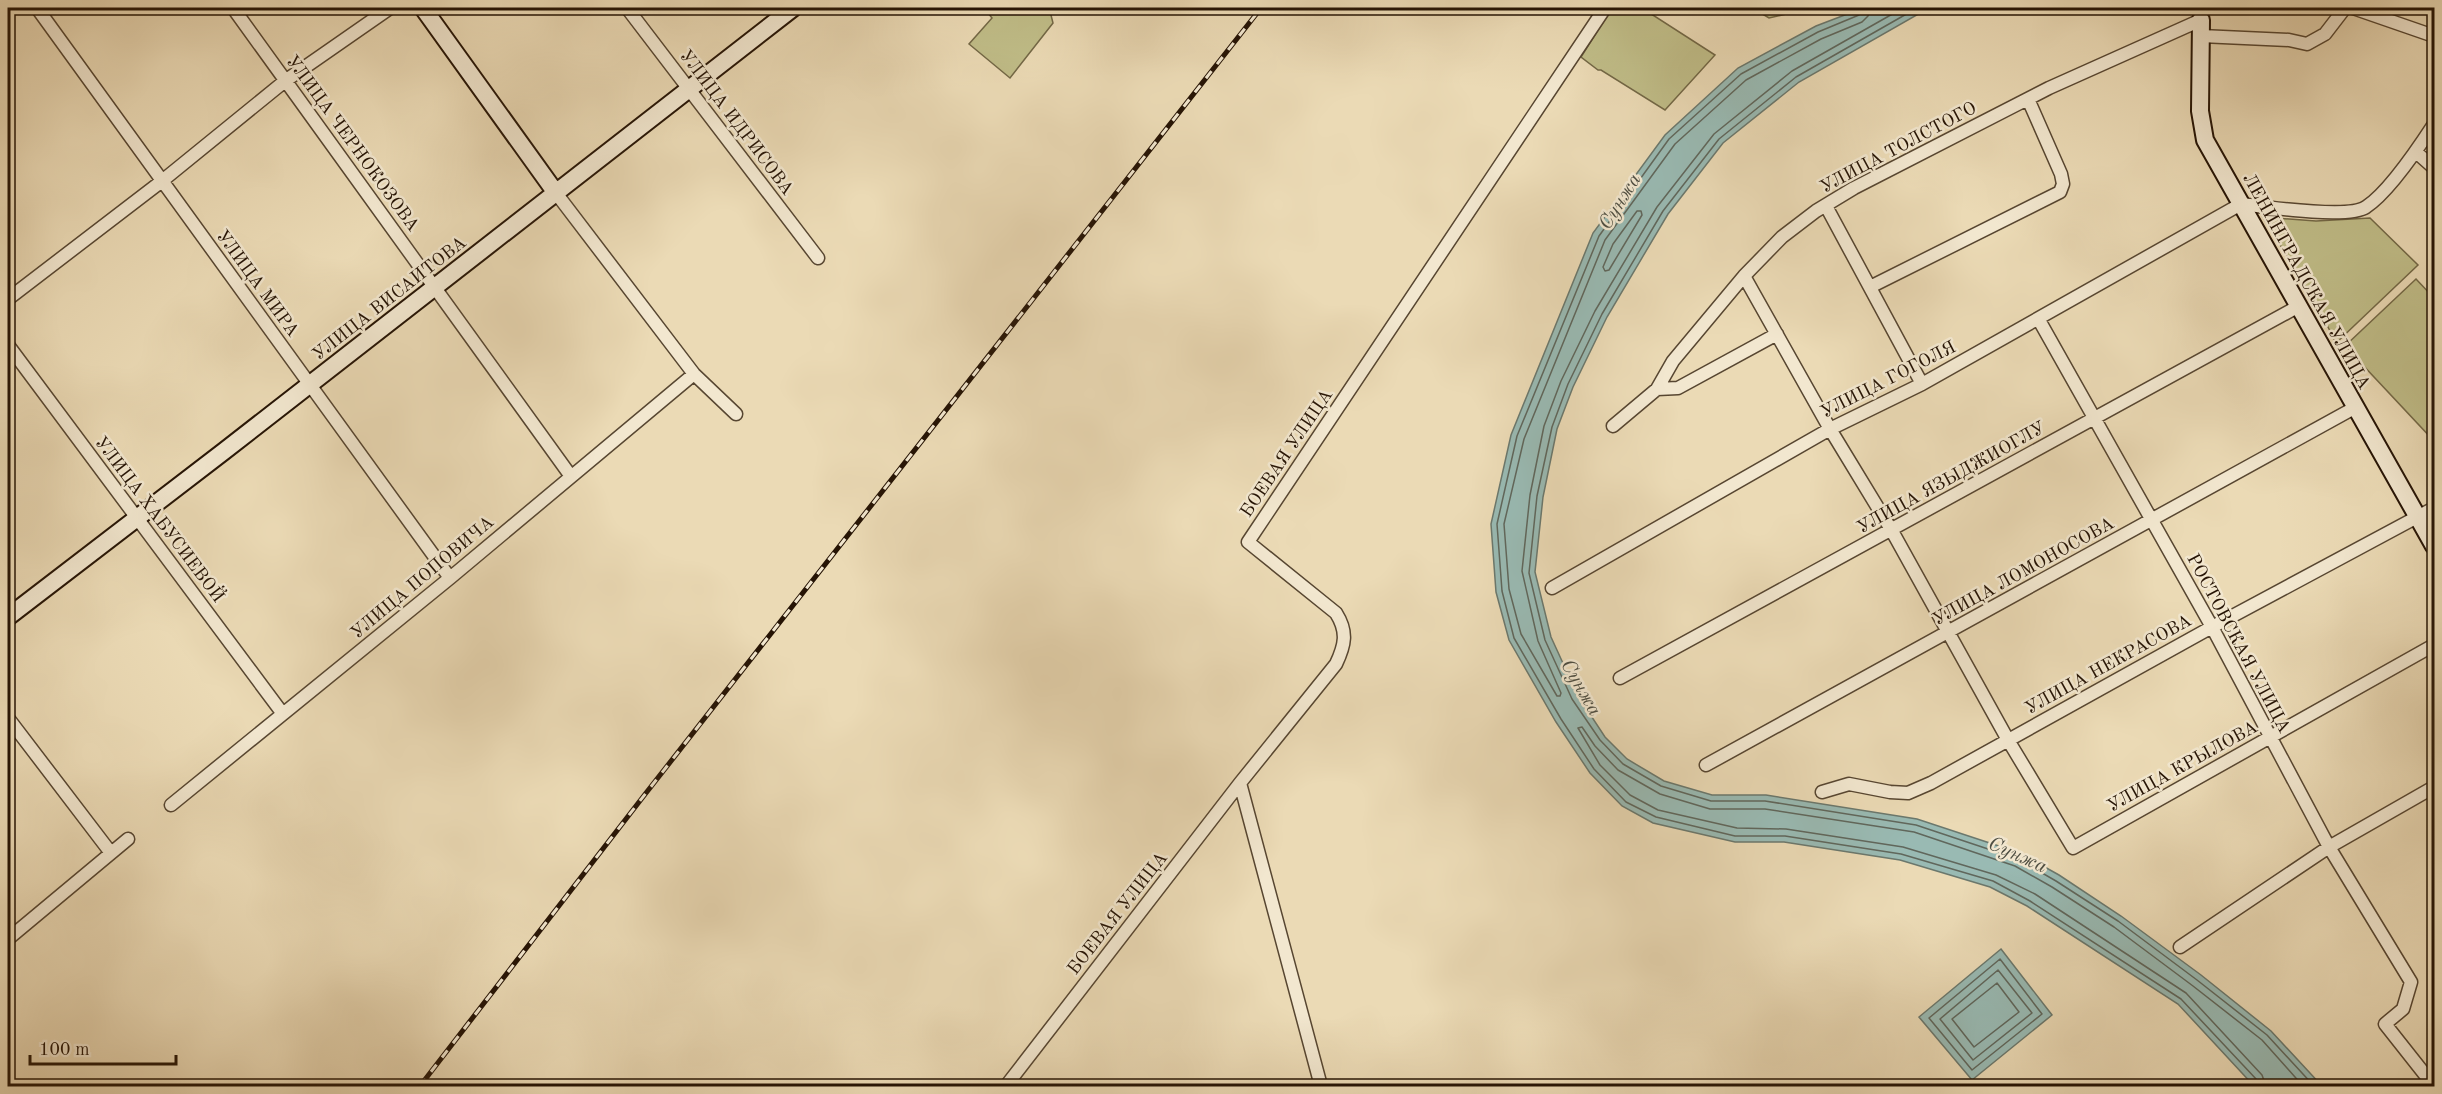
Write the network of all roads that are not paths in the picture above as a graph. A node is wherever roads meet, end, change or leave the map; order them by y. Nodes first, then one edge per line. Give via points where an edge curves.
1 (37, 8) edge
2 (232, 8) edge
3 (390, 8) edge
4 (423, 8) edge
5 (627, 8) edge
6 (793, 8) edge
7 (1605, 8) edge
8 (2345, 8) edge
9 (2353, 8) edge
10 (2201, 28) junction
11 (2434, 36) edge
12 (285, 81) junction
13 (689, 88) junction
14 (2028, 99) junction
15 (2434, 124) edge
16 (2416, 152) junction
17 (2434, 168) edge
18 (162, 181) junction
19 (556, 193) junction
20 (2241, 204) junction
21 (1826, 206) junction
22 (818, 258) dead end
23 (1744, 276) junction
24 (436, 286) junction
25 (1870, 287) junction
26 (8, 299) edge
27 (2299, 306) junction
28 (2038, 320) junction
29 (1777, 334) junction
30 (8, 345) edge
31 (694, 374) junction
32 (1922, 384) junction
33 (309, 385) junction
34 (1657, 389) junction
35 (2356, 407) junction
36 (736, 414) dead end
37 (2094, 418) junction
38 (1613, 426) dead end
39 (1830, 429) junction
40 (570, 475) junction
41 (2434, 508) edge
42 (2418, 517) junction
43 (136, 518) junction
44 (2151, 520) junction
45 (1892, 531) junction
46 (2434, 546) edge
47 (450, 578) junction
48 (1552, 588) dead end
49 (8, 616) edge
50 (2212, 627) junction
51 (1947, 633) junction
52 (2434, 645) edge
53 (1620, 678) dead end
54 (283, 714) junction
55 (8, 718) edge
56 (2269, 738) junction
57 (2008, 740) junction
58 (1706, 765) dead end
59 (1240, 783) junction
60 (2434, 787) edge
61 (1822, 792) dead end
62 (171, 805) dead end
63 (128, 839) dead end
64 (2329, 847) junction
65 (111, 853) junction
66 (8, 939) edge
67 (2180, 947) dead end
68 (1006, 1086) edge
69 (1321, 1086) edge
70 (2434, 1086) edge

1 - 18 street, УЛИЦА МИРА
2 - 12 street, УЛИЦА ЧЕРНОКОЗОВА
3 - 12 street
4 - 19 main road
5 - 13 street, УЛИЦА ИДРИСОВА
6 - 13 main road, УЛИЦА ВИСАИТОВА
7 - 59 street, БОЕВАЯ УЛИЦА via 1248,543 1336,613 1345,635 1336,664
8 - 10 street via 2325,34 2307,44
9 - 11 street
10 - 14 street, УЛИЦА ТОЛСТОГО
10 - 20 main road, ЛЕНИНГРАДСКАЯ УЛИЦА via 2201,125 2205,140
12 - 18 street
12 - 24 street, УЛИЦА ЧЕРНОКОЗОВА
13 - 19 main road, УЛИЦА ВИСАИТОВА
13 - 22 street, УЛИЦА ИДРИСОВА
14 - 21 street, УЛИЦА ТОЛСТОГО
14 - 25 street via 2061,174 2060,192
15 - 16 street
16 - 17 street
16 - 20 street via 2367,207 2358,211
18 - 26 street
18 - 33 street, УЛИЦА МИРА
19 - 24 main road, УЛИЦА ВИСАИТОВА
19 - 31 street
20 - 27 main road, ЛЕНИНГРАДСКАЯ УЛИЦА
20 - 28 street, УЛИЦА ГОГОЛЯ
21 - 23 street, УЛИЦА ТОЛСТОГО via 1782,237
21 - 25 street
23 - 29 street
23 - 34 street, УЛИЦА ТОЛСТОГО via 1673,361
24 - 33 main road, УЛИЦА ВИСАИТОВА
24 - 40 street, УЛИЦА ЧЕРНОКОЗОВА
25 - 32 street
27 - 35 main road, ЛЕНИНГРАДСКАЯ УЛИЦА
27 - 37 street, УЛИЦА ЯЗЫДЖИОГЛУ
28 - 32 street, УЛИЦА ГОГОЛЯ
28 - 37 street, РОСТОВСКАЯ УЛИЦА
29 - 34 street via 1678,388
29 - 39 street
30 - 43 street, УЛИЦА ХАБУСИЕВОЙ
31 - 36 street
31 - 40 street, УЛИЦА ПОПОВИЧА
32 - 39 street, УЛИЦА ГОГОЛЯ
33 - 43 main road, УЛИЦА ВИСАИТОВА
33 - 47 street, УЛИЦА МИРА
34 - 38 street, УЛИЦА ТОЛСТОГО
35 - 42 main road, ЛЕНИНГРАДСКАЯ УЛИЦА
35 - 44 street, УЛИЦА ЛОМОНОСОВА
37 - 44 street, РОСТОВСКАЯ УЛИЦА
37 - 45 street, УЛИЦА ЯЗЫДЖИОГЛУ
39 - 45 street
39 - 48 street, УЛИЦА ГОГОЛЯ
40 - 47 street, УЛИЦА ПОПОВИЧА
41 - 42 street, УЛИЦА НЕКРАСОВА
42 - 46 main road, ЛЕНИНГРАДСКАЯ УЛИЦА
42 - 50 street, УЛИЦА НЕКРАСОВА
43 - 49 main road, УЛИЦА ВИСАИТОВА
43 - 54 street, УЛИЦА ХАБУСИЕВОЙ
44 - 50 street, РОСТОВСКАЯ УЛИЦА
44 - 51 street, УЛИЦА ЛОМОНОСОВА
45 - 51 street
45 - 53 street, УЛИЦА ЯЗЫДЖИОГЛУ
47 - 54 street, УЛИЦА ПОПОВИЧА
50 - 56 street, РОСТОВСКАЯ УЛИЦА
50 - 57 street, УЛИЦА НЕКРАСОВА
51 - 57 street
51 - 58 street, УЛИЦА ЛОМОНОСОВА
52 - 56 street, УЛИЦА КРЫЛОВА
54 - 62 street, УЛИЦА ПОПОВИЧА
55 - 65 street
56 - 57 street, УЛИЦА КРЫЛОВА via 2073,848
56 - 64 street, РОСТОВСКАЯ УЛИЦА
57 - 61 street, УЛИЦА НЕКРАСОВА via 1908,793 1849,784
59 - 68 street, БОЕВАЯ УЛИЦА
59 - 69 street
60 - 64 street
63 - 65 street
64 - 67 street
64 - 70 street, РОСТОВСКАЯ УЛИЦА via 2412,981 2403,1009 2385,1024
65 - 66 street

